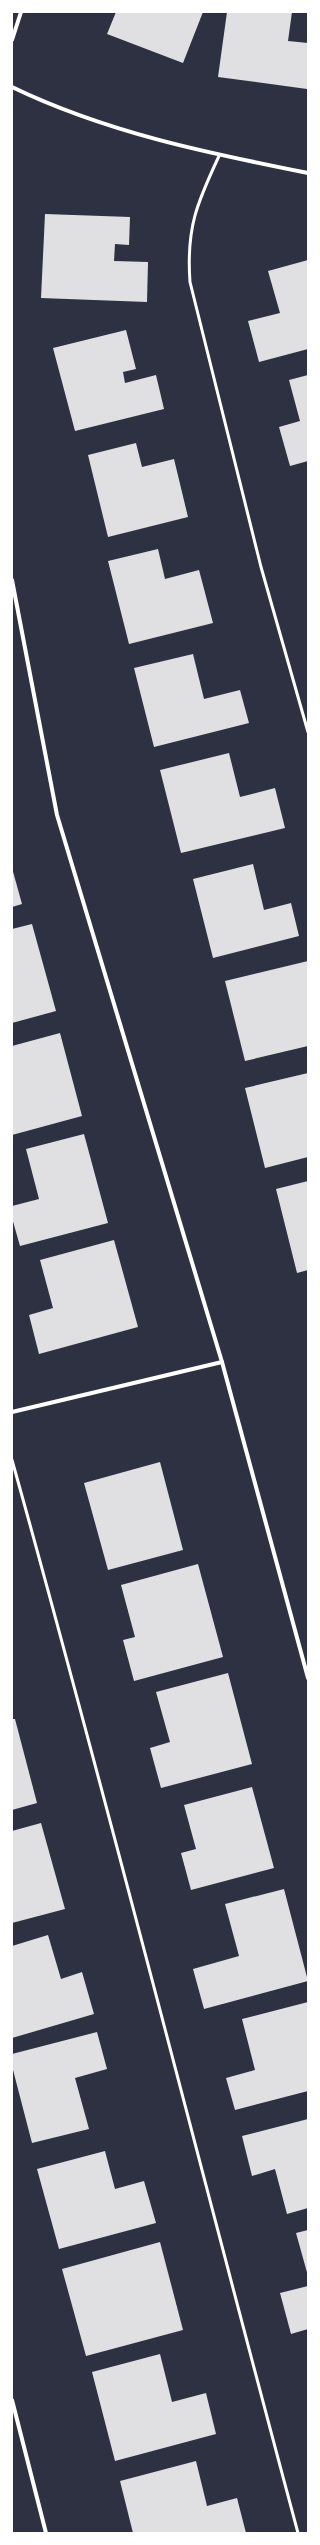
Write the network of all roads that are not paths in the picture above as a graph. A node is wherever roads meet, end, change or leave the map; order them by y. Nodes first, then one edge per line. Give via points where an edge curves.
1 (21, 12) edge
2 (12, 40) edge
3 (12, 86) edge
4 (219, 156) junction
5 (308, 173) edge
6 (12, 580) edge
7 (308, 732) edge
8 (222, 1362) junction
9 (12, 1412) edge
10 (12, 1460) edge
11 (308, 1678) edge
12 (12, 2400) edge
13 (46, 2533) edge
14 (298, 2533) edge

1 - 2 street
3 - 4 street via 57,108
4 - 5 street
4 - 7 lane via 193,219 188,259 190,282 261,567
6 - 8 street via 57,815
8 - 9 street
8 - 11 street
10 - 14 lane via 84,1718 194,2146
12 - 13 street

